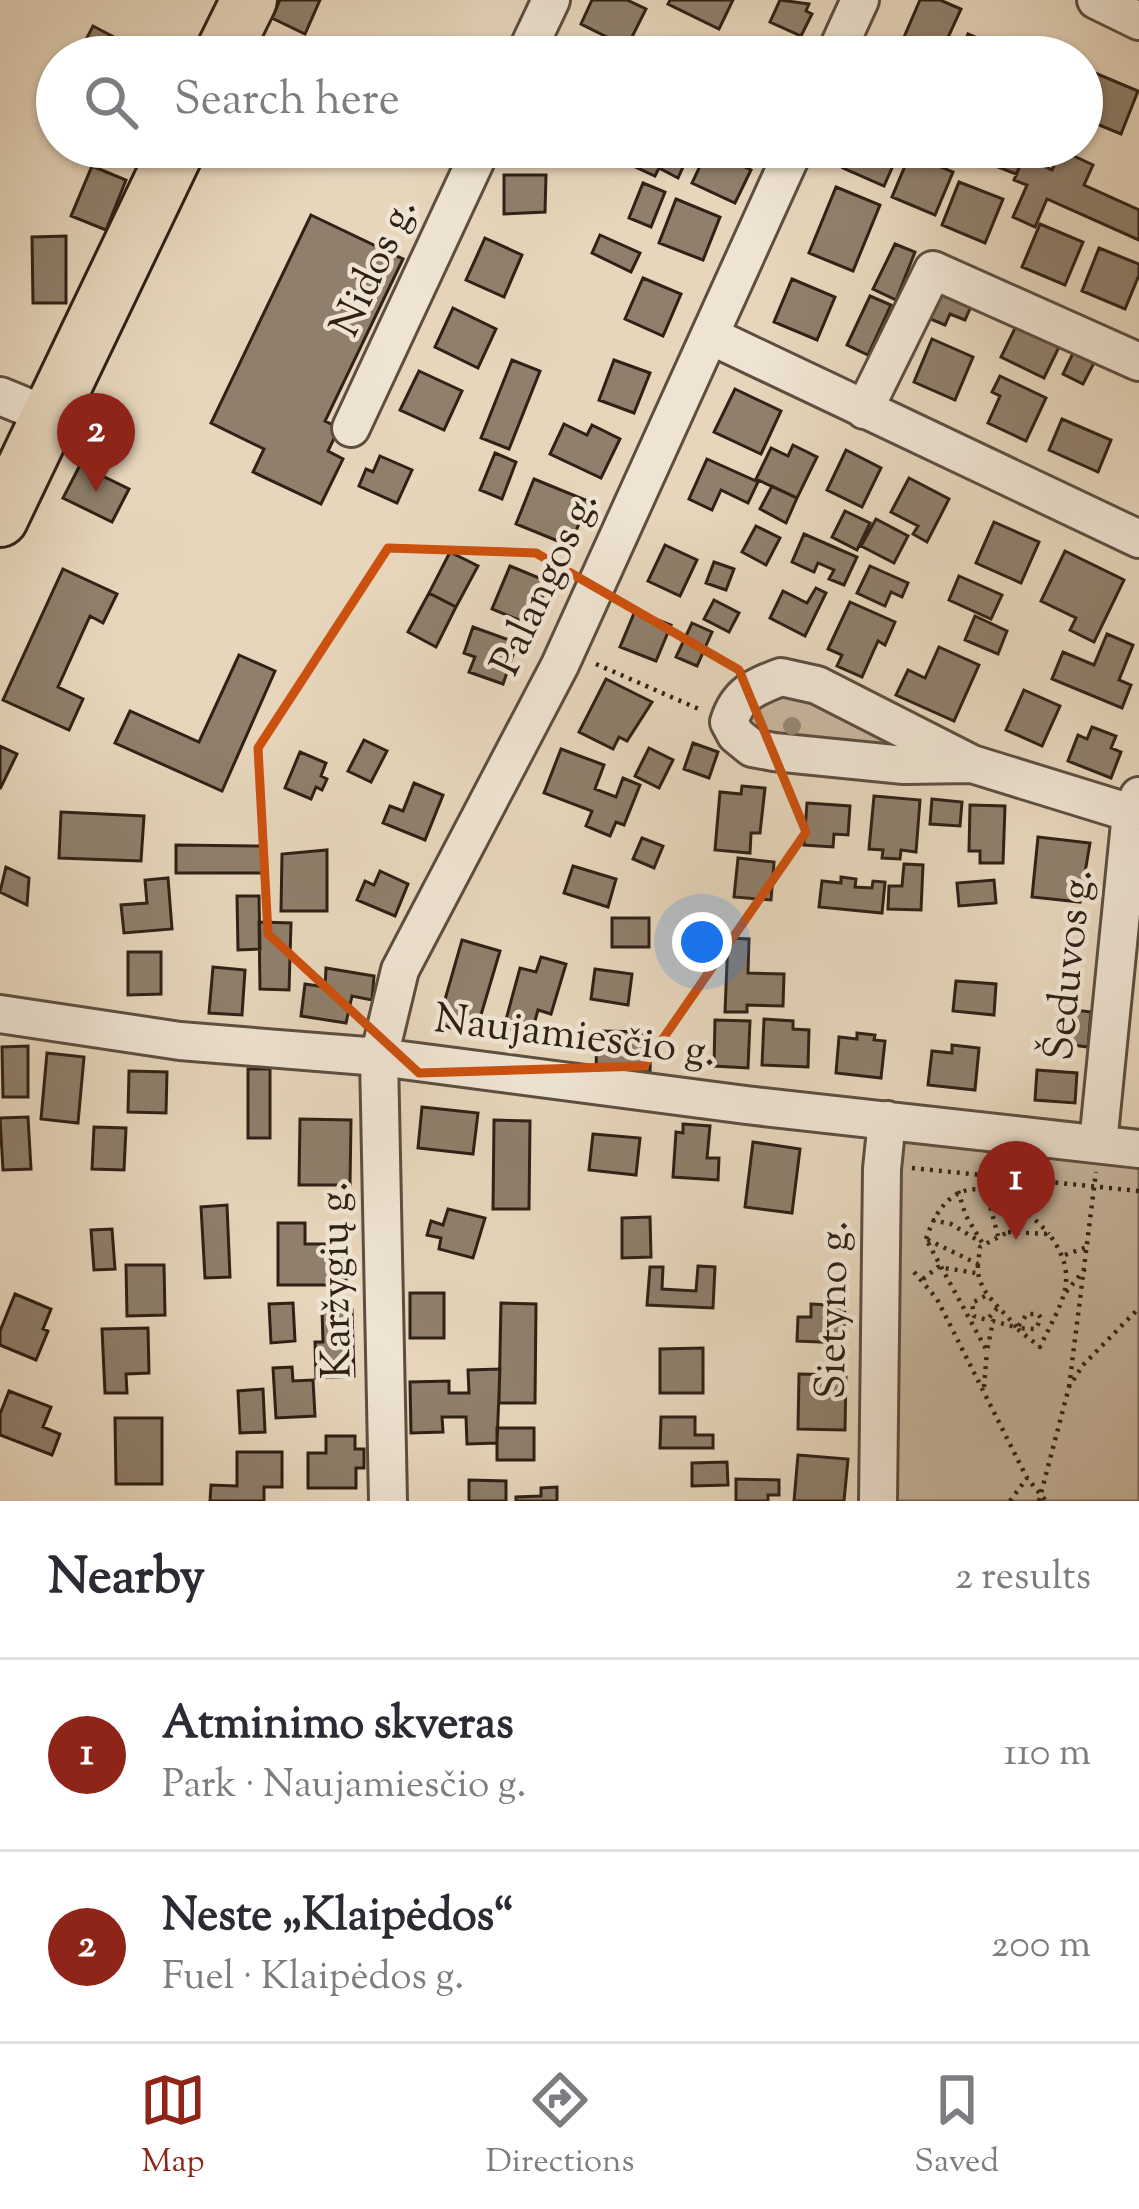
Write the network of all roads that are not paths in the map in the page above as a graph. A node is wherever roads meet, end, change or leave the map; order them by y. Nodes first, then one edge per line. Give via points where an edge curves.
1 (249, 0) edge
2 (551, 0) edge
3 (860, 0) edge
4 (1096, 0) edge
5 (1139, 21) edge
6 (231, 36) edge
7 (534, 36) edge
8 (844, 36) edge
9 (166, 168) edge
10 (472, 168) edge
11 (786, 168) edge
12 (711, 336) junction
13 (1139, 362) edge
14 (25, 406) edge
15 (864, 410) junction
16 (351, 428) dead end
17 (0, 519) edge
18 (1139, 539) edge
19 (972, 764) junction
20 (1135, 805) edge
21 (0, 1014) edge
22 (379, 1058) junction
23 (886, 1120) junction
24 (1099, 1144) junction
25 (1139, 1149) edge
26 (388, 1501) edge
27 (878, 1501) edge

1 - 6 highway
2 - 7 street
3 - 8 street
4 - 5 street
9 - 14 highway
10 - 16 street, Nidos g.
11 - 12 street, Palangos g.
12 - 15 street
12 - 22 street, Palangos g. via 560,665 400,970
13 - 15 street via 933,270
14 - 17 highway
15 - 18 street
19 - 19 street via 817,685 782,677 752,687 728,722 752,748 774,752
19 - 20 street
20 - 24 street, Šeduvos g.
21 - 22 street, Naujamiesčio g. via 180,1041
22 - 23 street, Naujamiesčio g.
22 - 26 street, Karžygių g.
23 - 24 street, Naujamiesčio g.
23 - 27 street, Sietyno g.
24 - 25 street, Naujamiesčio g.

